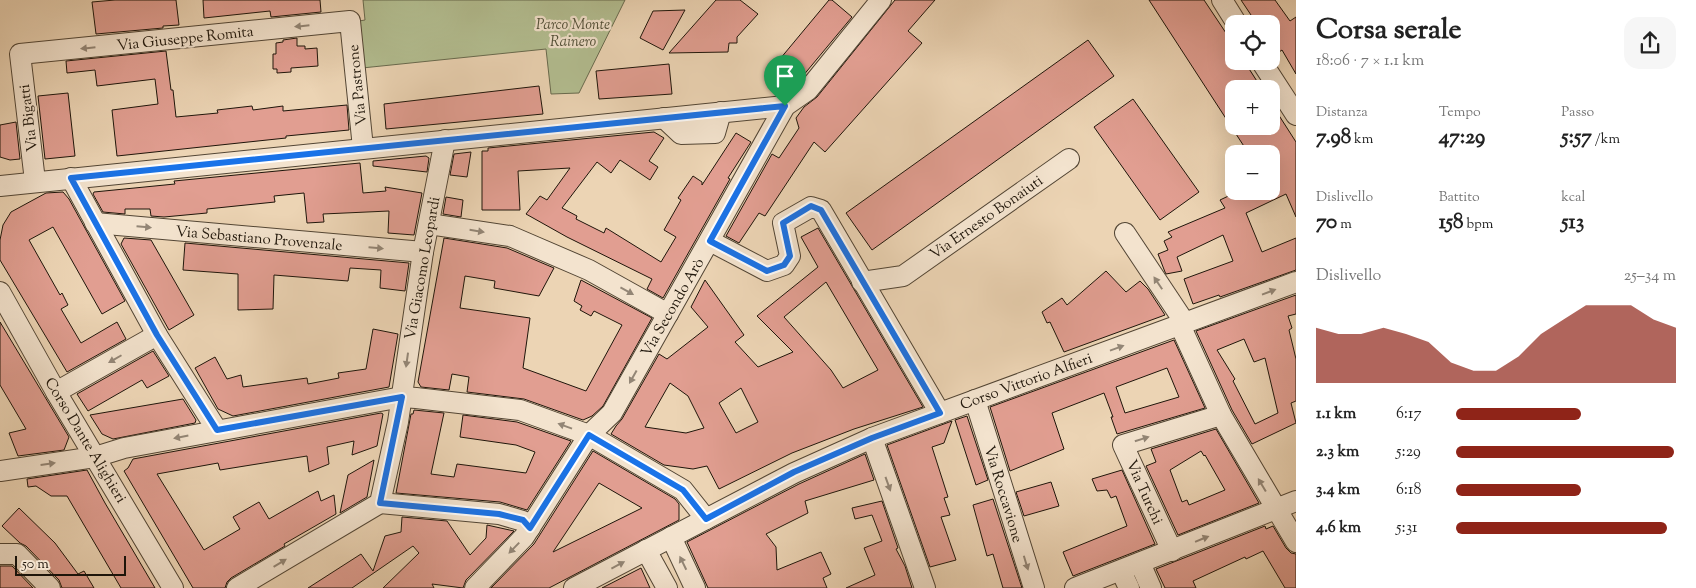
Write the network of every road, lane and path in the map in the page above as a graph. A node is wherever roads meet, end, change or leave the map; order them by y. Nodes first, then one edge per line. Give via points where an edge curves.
1 (881, 0) edge
2 (1222, 0) edge
3 (1231, 15) edge
4 (350, 21) joint
5 (20, 54) joint
6 (1270, 70) edge
7 (1288, 88) edge
8 (785, 106) junction
9 (1296, 114) edge
10 (445, 140) junction
11 (363, 148) junction
12 (1068, 159) dead end
13 (71, 178) junction
14 (35, 181) junction
15 (4, 184) edge
16 (95, 223) junction
17 (429, 224) junction
18 (1125, 233) dead end
19 (710, 241) junction
20 (423, 252) junction
21 (862, 282) junction
22 (1296, 282) edge
23 (0, 292) edge
24 (668, 314) junction
25 (1183, 324) junction
26 (157, 335) junction
27 (56, 392) junction
28 (402, 397) junction
29 (975, 400) junction
30 (940, 413) junction
31 (1221, 415) junction
32 (217, 430) junction
33 (589, 435) junction
34 (872, 438) junction
35 (95, 457) junction
36 (0, 470) edge
37 (1296, 501) edge
38 (380, 503) junction
39 (1276, 508) junction
40 (706, 519) junction
41 (530, 528) junction
42 (671, 537) junction
43 (1296, 542) edge
44 (646, 550) junction
45 (1172, 551) junction
46 (9, 554) edge
47 (1140, 563) junction
48 (1125, 579) edge
49 (1149, 587) edge
50 (50, 588) edge
51 (172, 588) edge
52 (237, 588) edge
53 (475, 588) edge
54 (574, 588) edge
55 (668, 588) edge
56 (695, 588) edge
57 (925, 588) edge
58 (1034, 588) edge
59 (1075, 588) edge

1 - 8 street, Via Secondo Arò via 808,90
2 - 3 street
4 -> 5 street, Via Giuseppe Romita
4 - 11 street, Via Pastrone
5 - 14 street, Via Bigatti
6 - 7 street
7 - 9 street
8 - 10 street
8 - 19 street, Via Secondo Arò
10 - 11 street
10 - 17 street, Via Giacomo Leopardi
11 - 13 street
12 - 21 street, Via Ernesto Bonaiuti via 903,276
13 - 14 street
13 - 16 street
14 - 15 street
16 -> 20 street, Via Sebastiano Provenzale
16 - 26 street
17 - 20 street, Via Giacomo Leopardi
17 -> 24 street via 510,236 590,270
25 -> 18 street
19 - 21 street via 767,271 784,265 790,256 783,223 811,206 821,210
19 - 24 street, Via Secondo Arò
20 -> 28 street, Via Giacomo Leopardi
21 - 30 street
25 -> 22 street, Corso Vittorio Alfieri
23 - 27 street, Corso Dante Alighieri
24 -> 33 street, Via Secondo Arò via 612,413
29 -> 25 street, Corso Vittorio Alfieri
25 - 31 street
26 -> 27 street
26 - 32 street
27 - 35 street, Corso Dante Alighieri
28 - 32 street
33 -> 28 street via 520,410
28 - 38 street, Via Giacomo Leopardi
29 - 30 street, Corso Vittorio Alfieri
29 -> 58 street, Via Roccavione
30 - 34 street, Corso Vittorio Alfieri
39 -> 31 street
45 -> 31 street, Via Turchi via 1123,445
32 -> 35 street via 124,448
33 - 40 street via 683,490
33 - 41 street, Via Secondo Arò
34 - 40 street, Corso Vittorio Alfieri via 794,472
34 -> 57 street
36 -> 35 street
35 - 51 street, Corso Dante Alighieri
37 - 39 street
38 - 41 street via 499,514 523,520
52 -> 38 street
39 - 43 street
45 -> 39 street
40 - 42 street, Corso Vittorio Alfieri
41 -> 53 street, Via Secondo Arò
42 - 44 street, Corso Vittorio Alfieri
56 -> 42 street
54 -> 44 street, Corso Vittorio Alfieri
44 - 55 street
45 - 47 street
46 - 50 street
47 - 48 street
47 - 49 street
48 - 59 street

